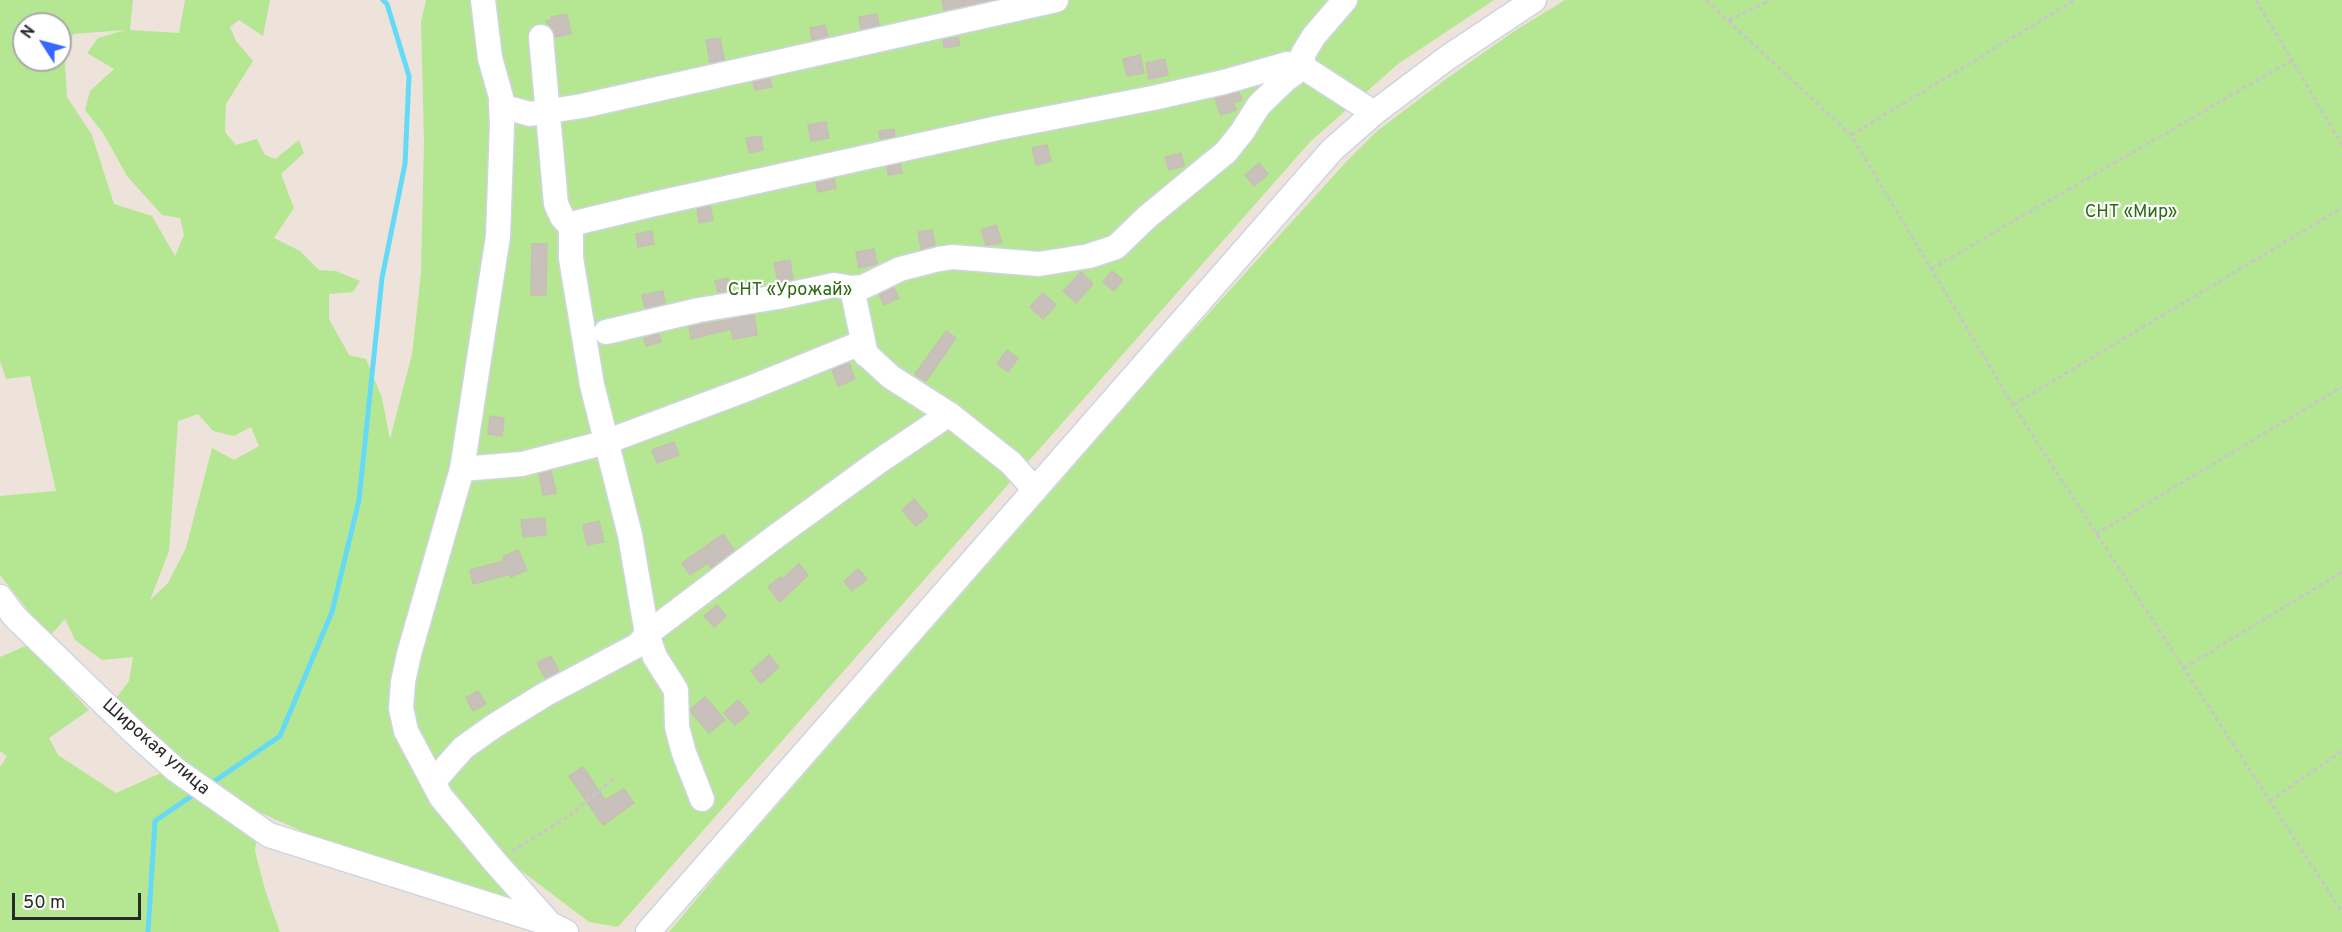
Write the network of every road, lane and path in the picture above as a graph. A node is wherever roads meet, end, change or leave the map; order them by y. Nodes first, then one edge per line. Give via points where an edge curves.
1 (483, 0) edge
2 (499, 0) edge
3 (1056, 0) edge
4 (1345, 0) edge
5 (1534, 0) edge
6 (1706, 0) edge
7 (1772, 0) edge
8 (2075, 0) edge
9 (2256, 0) edge
10 (1729, 20) junction
11 (541, 38) dead end
12 (488, 44) junction
13 (2292, 60) junction
14 (1303, 68) junction
15 (501, 106) junction
16 (548, 111) junction
17 (1374, 113) junction
18 (1851, 135) junction
19 (2342, 145) edge
20 (2342, 208) edge
21 (571, 227) junction
22 (1931, 269) junction
23 (852, 288) junction
24 (606, 332) dead end
25 (866, 355) junction
26 (2342, 387) edge
27 (2013, 405) junction
28 (949, 414) junction
29 (606, 442) junction
30 (462, 469) junction
31 (1035, 489) junction
32 (2096, 534) junction
33 (2342, 572) edge
34 (0, 597) edge
35 (647, 634) junction
36 (2184, 668) junction
37 (2342, 751) edge
38 (616, 777) dead end
39 (433, 782) junction
40 (702, 799) dead end
41 (2270, 801) junction
42 (495, 862) junction
43 (2342, 912) edge
44 (558, 928) edge
45 (648, 932) edge

1 - 12 street
2 - 12 street
3 - 16 street
4 - 14 street via 1314,36 1303,54
5 - 17 street
6 - 10 path
7 - 10 path
8 - 18 path
9 - 13 path
10 - 18 path
11 - 16 street
12 - 15 street
13 - 19 path
13 - 22 path
14 - 17 street
14 - 21 street via 1287,64 1153,98 654,204
14 - 23 street via 1259,105 1226,152 1116,247 1039,264 939,259
15 - 16 street via 530,114
15 - 30 street via 498,236
16 - 21 street via 556,204
17 - 31 street via 1332,150
18 - 22 path
20 - 27 path
21 - 29 street via 571,258 592,385
22 - 27 path
23 - 24 street via 834,285
23 - 25 street
25 - 28 street via 891,377
25 - 29 street via 856,345
26 - 32 path
27 - 32 path
28 - 31 street via 1011,463
28 - 35 street via 868,469
29 - 30 street via 522,464
29 - 35 street via 630,535
30 - 39 street via 403,682 401,708 406,730
31 - 45 street
32 - 36 path
33 - 36 path
34 - 44 street, Широкая улица via 15,617 176,770 269,835
35 - 39 street via 638,645 494,726 463,748
35 - 40 street via 655,657 676,690 677,727
36 - 41 path
37 - 41 path
38 - 42 path via 566,818
39 - 42 street
41 - 43 path
42 - 44 street

